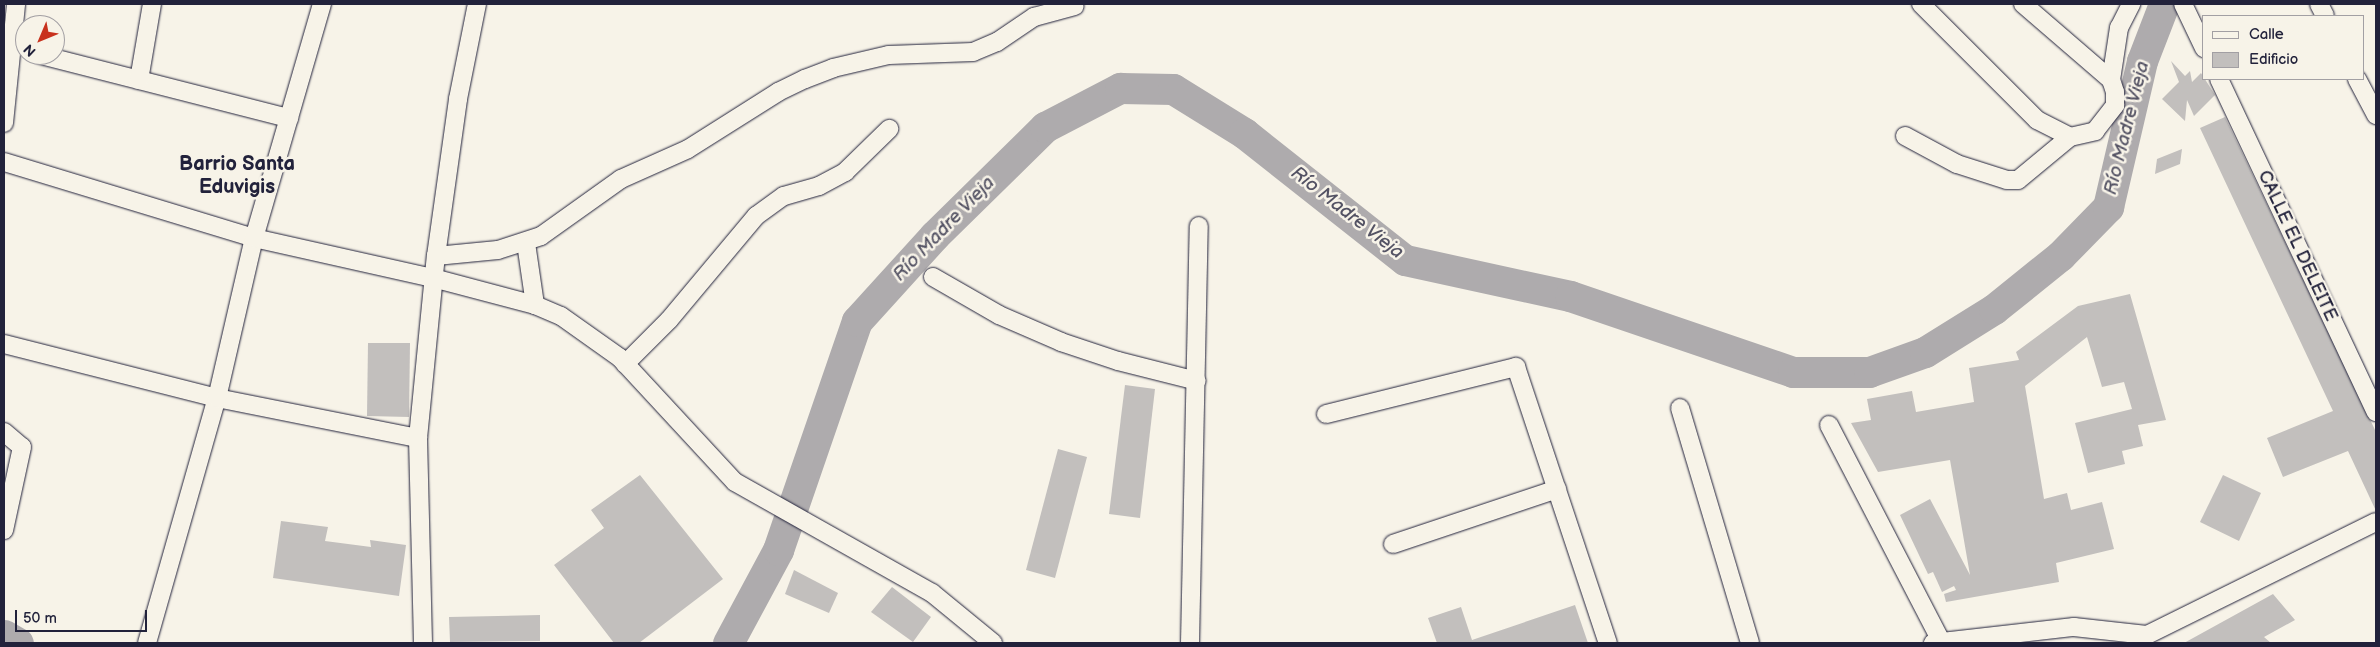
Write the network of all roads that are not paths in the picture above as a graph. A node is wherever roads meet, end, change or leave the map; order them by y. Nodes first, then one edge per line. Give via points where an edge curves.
1 (152, 4) edge
2 (322, 4) edge
3 (477, 4) edge
4 (1921, 4) edge
5 (2023, 4) edge
6 (2130, 4) edge
7 (2183, 4) edge
8 (1075, 6) dead end
9 (2202, 44) edge
10 (65, 61) edge
11 (16, 65) edge
12 (140, 80) junction
13 (2111, 80) junction
14 (2218, 80) edge
15 (2358, 80) edge
16 (2376, 115) edge
17 (289, 118) junction
18 (4, 122) edge
19 (889, 129) dead end
20 (1905, 136) dead end
21 (2070, 137) junction
22 (4, 162) edge
23 (1199, 226) dead end
24 (254, 238) junction
25 (526, 243) junction
26 (436, 256) junction
27 (933, 277) dead end
28 (433, 278) junction
29 (535, 305) junction
30 (4, 344) edge
31 (625, 364) junction
32 (1197, 381) junction
33 (217, 398) junction
34 (1680, 408) dead end
35 (2376, 412) edge
36 (1326, 414) dead end
37 (1829, 425) dead end
38 (4, 432) edge
39 (418, 438) junction
40 (1556, 489) junction
41 (2376, 522) edge
42 (4, 530) edge
43 (1393, 544) dead end
44 (2151, 639) edge
45 (147, 643) edge
46 (424, 643) edge
47 (993, 643) edge
48 (1190, 643) edge
49 (1608, 643) edge
50 (1750, 643) edge
51 (1939, 643) edge

1 - 12 street
2 - 17 street
3 - 26 street via 458,99
4 - 21 street via 2037,120
5 - 13 street
6 - 13 street via 2120,28
7 - 9 street
8 - 25 street via 1034,17 997,42 973,52 889,55 833,68 805,79 778,92 696,146 621,179 555,228
10 - 12 street
11 - 18 street
12 - 17 street
13 - 21 street via 2116,92 2115,105 2108,118 2091,133
14 - 35 street, CALLE EL DELEITE
15 - 16 street
17 - 24 street
19 - 31 street via 845,172 819,186 784,196 756,216 669,320
20 - 21 street via 1957,164 2007,180 2018,180
22 - 24 street
23 - 32 street
24 - 28 street
24 - 33 street
25 - 26 street via 498,250
25 - 29 street
26 - 28 street
27 - 32 street via 999,315 1052,338 1118,361
28 - 29 street
28 - 39 street
29 - 31 street via 592,335
30 - 33 street
31 - 47 street via 735,482 932,593
32 - 48 street
33 - 39 street
33 - 45 street
34 - 50 street
36 - 40 street via 1516,367
37 - 51 street
38 - 42 street via 22,446
39 - 46 street
40 - 43 street
40 - 49 street
41 - 44 street
44 - 51 street via 2074,627

